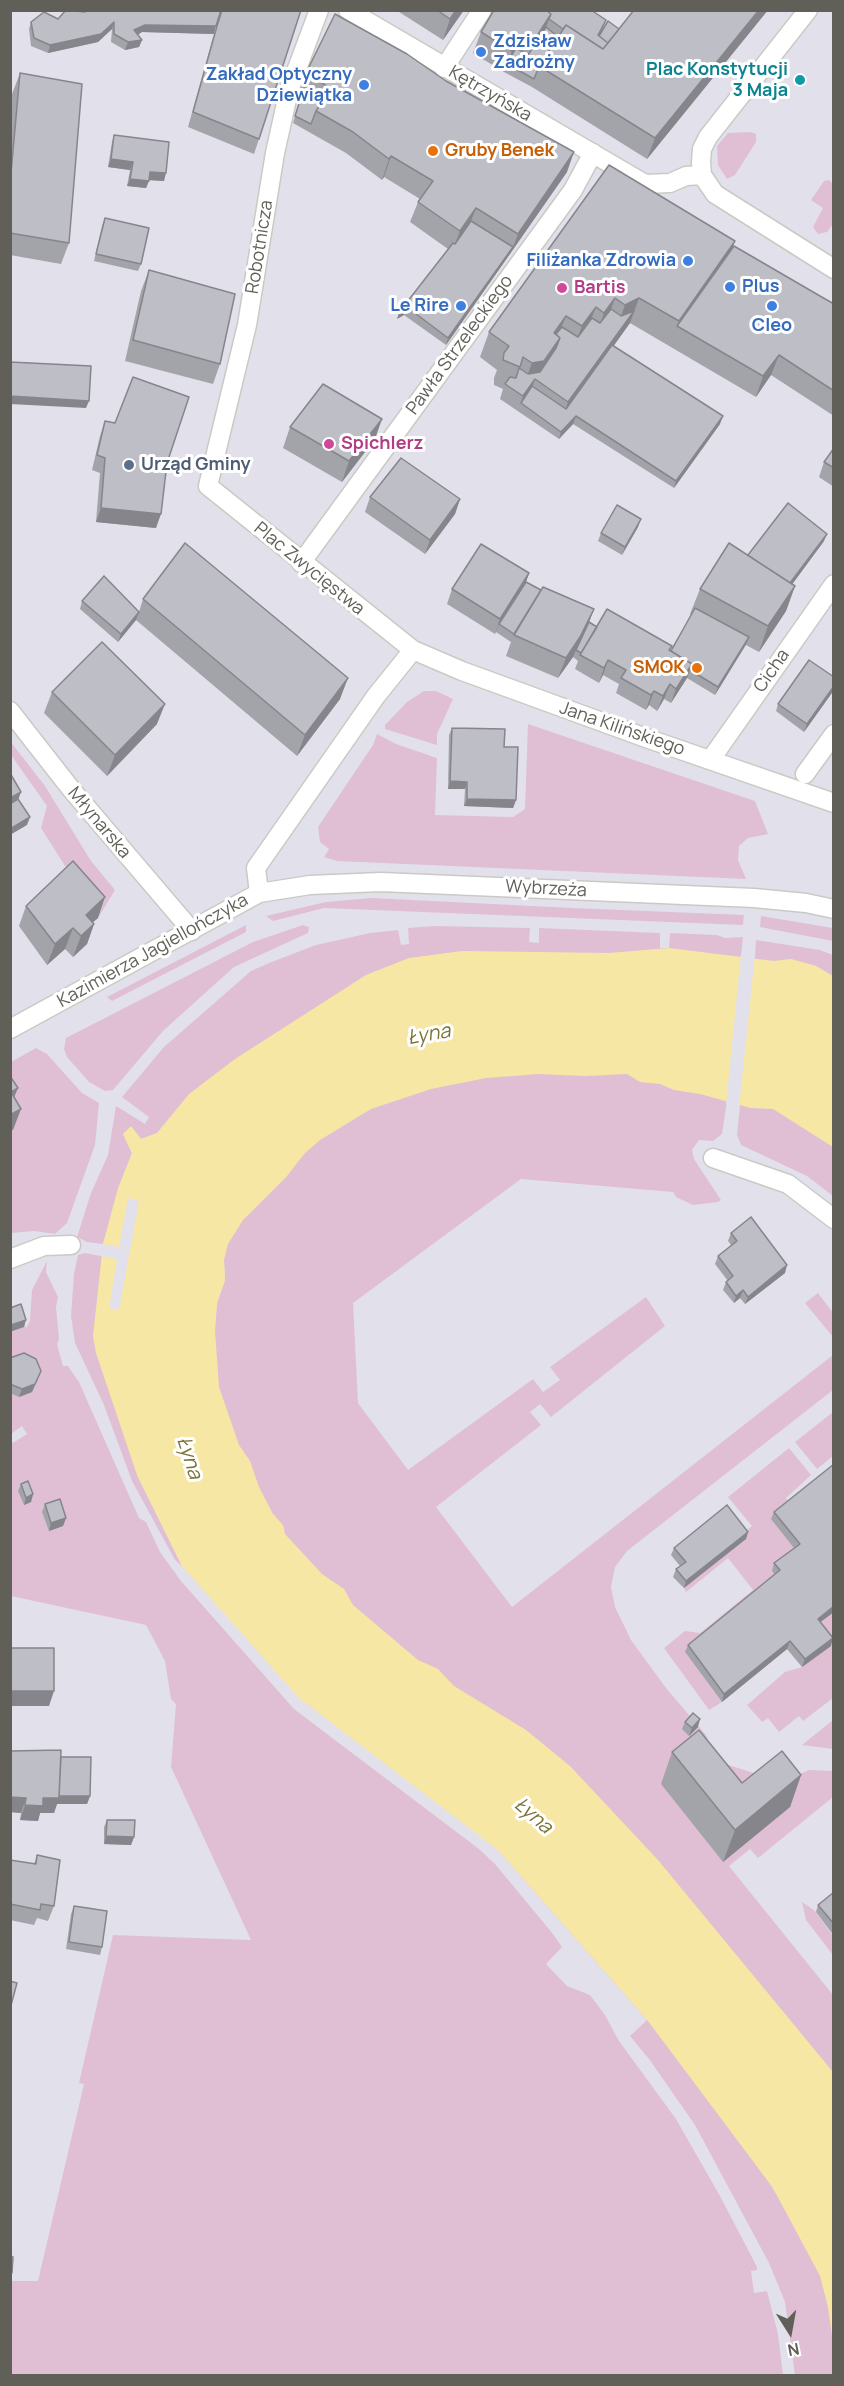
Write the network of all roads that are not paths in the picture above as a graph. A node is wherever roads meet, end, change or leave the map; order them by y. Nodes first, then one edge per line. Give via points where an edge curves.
1 (319, 10) edge
2 (348, 10) edge
3 (482, 10) edge
4 (808, 10) edge
5 (444, 68) junction
6 (593, 153) junction
7 (702, 175) junction
8 (831, 260) edge
9 (208, 486) joint
10 (301, 563) junction
11 (834, 584) edge
12 (413, 650) junction
13 (10, 711) edge
14 (834, 734) edge
15 (711, 759) junction
16 (805, 774) dead end
17 (834, 803) edge
18 (259, 893) junction
19 (834, 909) edge
20 (192, 932) junction
21 (10, 1029) edge
22 (713, 1158) dead end
23 (834, 1219) edge
24 (71, 1245) dead end
25 (10, 1259) edge

1 - 9 street, Robotnicza via 289,90 247,325
2 - 5 street, Kętrzyńska
3 - 5 street
4 - 7 street via 708,137 702,149
5 - 6 street, Kętrzyńska
6 - 7 street, Kętrzyńska via 645,184
6 - 10 street, Pawła Strzeleckiego via 573,190
7 - 8 street via 715,194
9 - 10 street, Plac Zwycięstwa
10 - 12 street, Plac Zwycięstwa
11 - 15 street, Cicha
12 - 15 street, Jana Kilińskiego
12 - 18 street, Kazimierza Jagiellończyka via 376,696 256,868
13 - 20 street, Młynarska
14 - 16 street
15 - 17 street, Jana Kilińskiego
18 - 19 street, Wybrzeża via 310,885 381,882 754,898
18 - 20 street, Kazimierza Jagiellończyka
20 - 21 street, Kazimierza Jagiellończyka
22 - 23 street via 788,1184
24 - 25 street via 44,1246

